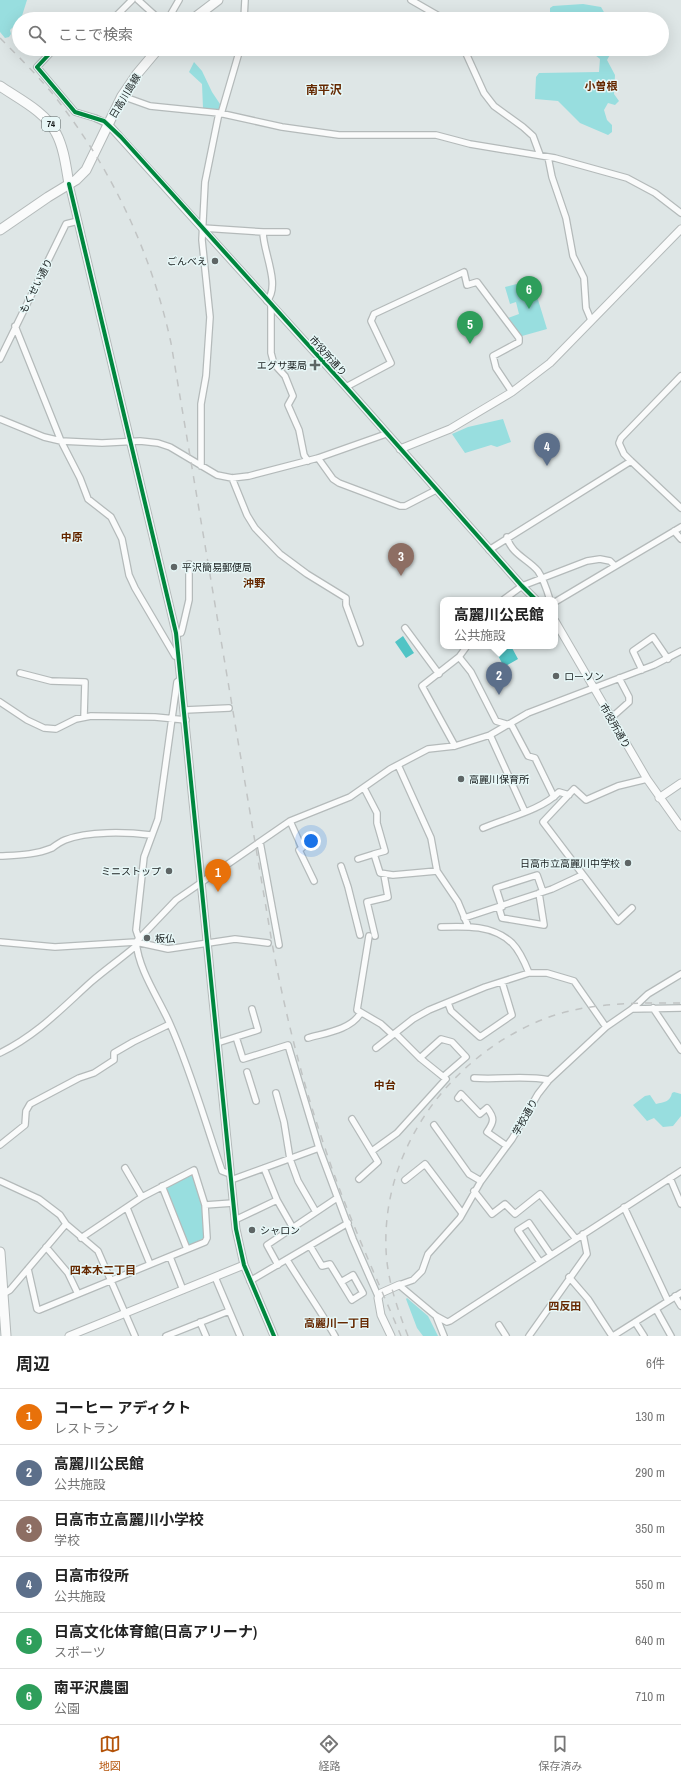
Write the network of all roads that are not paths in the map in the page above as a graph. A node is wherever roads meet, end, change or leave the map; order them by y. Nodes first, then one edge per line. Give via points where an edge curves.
1 (132, 0) edge
2 (138, 0) edge
3 (179, 0) edge
4 (218, 0) edge
5 (245, 0) edge
6 (411, 0) edge
7 (120, 12) edge
8 (151, 12) edge
9 (172, 12) edge
10 (202, 12) edge
11 (244, 12) edge
12 (432, 12) edge
13 (47, 56) edge
14 (152, 56) edge
15 (238, 56) edge
16 (467, 56) edge
17 (0, 86) edge
18 (122, 96) junction
19 (220, 113) junction
20 (108, 124) junction
21 (540, 155) junction
22 (548, 157) junction
23 (69, 184) junction
24 (681, 213) edge
25 (78, 221) junction
26 (203, 228) junction
27 (681, 229) edge
28 (0, 230) edge
29 (263, 232) junction
30 (287, 232) dead end
31 (269, 303) junction
32 (592, 320) junction
33 (15, 326) junction
34 (0, 359) edge
35 (681, 376) edge
36 (346, 387) junction
37 (512, 392) junction
38 (0, 420) edge
39 (386, 434) junction
40 (61, 441) junction
41 (130, 443) junction
42 (400, 449) junction
43 (318, 458) junction
44 (308, 460) junction
45 (631, 461) junction
46 (201, 466) junction
47 (232, 478) junction
48 (436, 490) junction
49 (681, 508) edge
50 (681, 527) edge
51 (674, 531) junction
52 (507, 538) junction
53 (681, 539) edge
54 (489, 550) junction
55 (189, 564) dead end
56 (615, 566) junction
57 (543, 579) junction
58 (522, 586) junction
59 (507, 597) edge
60 (533, 597) edge
61 (549, 597) edge
62 (558, 600) edge
63 (558, 626) edge
64 (405, 628) dead end
65 (176, 633) junction
66 (360, 643) dead end
67 (465, 649) edge
68 (681, 651) edge
69 (179, 657) junction
70 (459, 657) junction
71 (668, 659) junction
72 (642, 670) junction
73 (20, 673) dead end
74 (438, 674) junction
75 (619, 678) junction
76 (181, 679) junction
77 (593, 688) junction
78 (0, 702) edge
79 (229, 708) dead end
80 (185, 710) junction
81 (84, 717) junction
82 (611, 718) junction
83 (173, 719) junction
84 (186, 720) junction
85 (510, 724) junction
86 (490, 735) junction
87 (455, 746) junction
88 (398, 765) junction
89 (647, 779) junction
90 (681, 783) edge
91 (364, 788) junction
92 (569, 795) junction
93 (554, 797) junction
94 (659, 798) junction
95 (526, 812) junction
96 (290, 821) junction
97 (681, 827) edge
98 (483, 828) dead end
99 (151, 835) junction
100 (260, 842) junction
101 (374, 854) junction
102 (0, 856) edge
103 (358, 859) dead end
104 (341, 866) dead end
105 (437, 871) junction
106 (384, 875) junction
107 (582, 875) junction
108 (314, 881) dead end
109 (201, 882) junction
110 (541, 893) junction
111 (501, 907) junction
112 (632, 908) dead end
113 (464, 918) junction
114 (468, 926) junction
115 (441, 927) dead end
116 (360, 936) dead end
117 (0, 942) edge
118 (138, 942) junction
119 (207, 943) junction
120 (268, 943) dead end
121 (279, 945) dead end
122 (529, 973) junction
123 (681, 974) edge
124 (502, 982) junction
125 (448, 1003) junction
126 (252, 1008) dead end
127 (653, 1008) junction
128 (681, 1008) edge
129 (632, 1009) junction
130 (360, 1014) junction
131 (170, 1024) junction
132 (606, 1028) junction
133 (394, 1034) junction
134 (236, 1037) junction
135 (308, 1038) dead end
136 (217, 1042) junction
137 (376, 1048) dead end
138 (681, 1050) edge
139 (0, 1054) edge
140 (420, 1058) junction
141 (247, 1072) dead end
142 (444, 1076) junction
143 (474, 1078) dead end
144 (549, 1080) junction
145 (276, 1093) dead end
146 (458, 1098) dead end
147 (256, 1101) dead end
148 (352, 1119) dead end
149 (434, 1125) dead end
150 (0, 1145) edge
151 (507, 1146) junction
152 (319, 1148) junction
153 (372, 1151) junction
154 (290, 1159) junction
155 (125, 1168) dead end
156 (264, 1168) junction
157 (681, 1171) edge
158 (231, 1177) junction
159 (670, 1178) junction
160 (359, 1179) dead end
161 (405, 1180) dead end
162 (0, 1181) edge
163 (481, 1181) junction
164 (162, 1186) junction
165 (474, 1192) junction
166 (142, 1198) junction
167 (337, 1198) junction
168 (277, 1200) junction
169 (233, 1203) junction
170 (681, 1204) edge
171 (205, 1205) junction
172 (624, 1207) junction
173 (127, 1208) junction
174 (316, 1212) junction
175 (462, 1213) junction
176 (235, 1220) junction
177 (348, 1223) junction
178 (66, 1224) junction
179 (293, 1228) junction
180 (583, 1234) junction
181 (81, 1238) junction
182 (576, 1239) junction
183 (46, 1246) junction
184 (310, 1246) junction
185 (186, 1249) junction
186 (0, 1252) edge
187 (551, 1255) junction
188 (170, 1257) junction
189 (287, 1260) junction
190 (540, 1262) junction
191 (150, 1264) junction
192 (244, 1265) junction
193 (278, 1265) junction
194 (28, 1269) junction
195 (215, 1277) junction
196 (569, 1277) junction
197 (111, 1280) junction
198 (250, 1281) junction
199 (1, 1282) edge
200 (341, 1282) dead end
201 (399, 1285) junction
202 (183, 1290) junction
203 (681, 1293) edge
204 (3, 1294) junction
205 (78, 1294) junction
206 (378, 1296) junction
207 (675, 1296) junction
208 (668, 1301) junction
209 (681, 1306) edge
210 (2, 1308) edge
211 (656, 1309) junction
212 (229, 1310) junction
213 (126, 1313) junction
214 (436, 1316) junction
215 (200, 1322) junction
216 (635, 1322) junction
217 (499, 1325) dead end
218 (616, 1335) edge
219 (6, 1336) edge
220 (71, 1336) edge
221 (135, 1336) edge
222 (168, 1336) edge
223 (206, 1336) edge
224 (240, 1336) edge
225 (274, 1336) edge
226 (335, 1336) edge
227 (391, 1336) edge
228 (444, 1336) edge
229 (506, 1336) edge
230 (529, 1336) edge
231 (644, 1336) edge
232 (671, 1336) edge

1 - 7 street
2 - 8 street
3 - 9 street
4 - 10 main road
5 - 11 street
6 - 12 street
13 - 20 street via 37,67 75,112
14 - 18 main road, 日高川島線
15 - 19 street
16 - 21 street via 484,93 494,106 533,136
17 - 23 main road, 74 via 50,123 61,146
18 - 19 street via 150,106
18 - 20 main road, 日高川島線
19 - 21 street via 339,135 436,135 470,144
19 - 26 street via 204,182
20 - 23 main road, 日高川島線 via 86,170
20 - 26 street, 市役所通り
21 - 22 street
22 - 24 street via 627,178 655,193
22 - 32 street via 566,218 573,256 584,278 586,308
23 - 25 street
23 - 28 main road, 日高川島線
25 - 33 street, もくせい通り via 66,224
25 - 41 street
26 - 29 street
26 - 31 street, 市役所通り
26 - 46 street via 210,317 206,376 201,404
27 - 32 street
29 - 30 street
29 - 31 street via 264,249 272,276 272,295
31 - 36 street, 市役所通り
31 - 44 street via 271,353 275,367 285,376 291,389 293,396 288,405 299,430 304,455
32 - 37 street via 550,363
33 - 34 street, もくせい通り
33 - 40 street
35 - 45 street via 620,438 619,443 624,454
36 - 37 street via 391,363 371,321 374,314 464,272 467,285 477,282 519,338 519,342 493,356 496,368
36 - 39 street, 市役所通り
37 - 42 street via 450,429
38 - 40 street
39 - 42 street, 市役所通り
39 - 43 street
40 - 41 street
40 - 69 street via 88,499 111,517 122,539 129,575 135,588 175,656
41 - 46 street via 158,443 170,447
41 - 65 street
42 - 48 street, 市役所通り
43 - 44 street
43 - 48 street via 333,479 339,483 400,506 405,506
44 - 47 street
45 - 49 street
45 - 52 street
46 - 47 street via 217,475
47 - 66 street via 255,528 280,554 346,598 346,605
48 - 54 street, 市役所通り
50 - 51 street
51 - 53 street
51 - 56 street
52 - 54 street
52 - 57 street via 511,548 537,570
54 - 58 street, 市役所通り
55 - 65 street via 189,600 181,633
56 - 57 street via 610,561 600,559 587,561
56 - 62 street
57 - 58 street
57 - 61 street
58 - 59 street
58 - 60 street, 市役所通り
63 - 77 street, 市役所通り
64 - 74 street
65 - 69 street
67 - 70 street
68 - 71 street
69 - 76 street
70 - 74 street
70 - 85 street via 471,672 496,721
71 - 72 street
71 - 72 street via 653,637 633,650
72 - 75 street
73 - 81 street via 51,680 85,682
74 - 87 street via 422,686
75 - 77 street
75 - 82 street via 629,702
76 - 80 street
76 - 83 street via 177,682
77 - 82 street, 市役所通り
77 - 85 street via 528,713
78 - 81 street via 44,728 56,729
79 - 80 street
80 - 84 street
81 - 83 street
82 - 89 street, 市役所通り
83 - 84 street
83 - 99 street via 158,819
84 - 109 street
85 - 86 street
85 - 93 street via 528,756 535,758
86 - 87 street
86 - 95 street
87 - 88 street via 428,749
88 - 91 street
88 - 105 street via 431,838
89 - 92 street via 618,786 586,800 574,789
89 - 94 street, 市役所通り
90 - 94 street
91 - 96 street via 326,808
91 - 101 street via 377,813 385,851
92 - 93 street via 559,792
92 - 107 street via 543,822
93 - 95 street
94 - 97 street, 市役所通り
95 - 98 street
96 - 100 street
96 - 108 street via 302,848 299,850
99 - 102 street via 123,832 94,835 64,840 34,854
99 - 118 street via 144,857 139,897 136,930
100 - 109 street
100 - 121 street
101 - 103 street
101 - 106 street via 380,873
104 - 116 street
105 - 106 street
105 - 113 street via 458,902
106 - 130 street via 388,897 367,902 372,936 357,1008
107 - 110 street
107 - 112 street via 618,921
109 - 118 street via 176,900
109 - 119 street
110 - 111 street
110 - 111 street via 538,875 496,888
110 - 111 street via 544,925 502,918
111 - 113 street
113 - 114 street
114 - 115 street
114 - 122 street via 493,930 512,943 520,953
117 - 118 street via 54,947
118 - 119 street via 168,949
118 - 131 street via 142,967
118 - 139 street via 39,1031
119 - 120 street via 234,939
119 - 136 street
122 - 124 street
122 - 132 street via 547,973 574,981
123 - 129 street, 学校通り via 648,994
124 - 125 street
124 - 125 street via 512,1015 480,1037 451,1011
125 - 133 street via 413,1019
126 - 134 street via 258,1030
127 - 128 street
127 - 129 street
127 - 138 street
129 - 132 street, 学校通り
130 - 133 street via 373,1019
130 - 135 street via 357,1020 341,1028
131 - 150 street via 114,1053 114,1060 94,1073 78,1078 30,1104 26,1111 25,1125
131 - 158 street via 222,1171
132 - 144 street, 学校通り
133 - 137 street
133 - 140 street
134 - 136 street
134 - 152 street via 243,1059 288,1045
136 - 158 street
140 - 142 street
140 - 142 street via 441,1039 452,1042 466,1057
141 - 147 street
142 - 153 street via 446,1079 420,1105 415,1114 392,1137
143 - 144 street
144 - 151 street, 学校通り
145 - 154 street
146 - 151 street via 461,1094 480,1114 487,1108 493,1115 494,1122 487,1132
148 - 153 street
149 - 163 street via 469,1174
151 - 163 street, 学校通り
152 - 154 street
152 - 167 street
153 - 160 street via 378,1162
154 - 156 street
154 - 174 street via 298,1181
155 - 166 street
156 - 158 street
156 - 168 street
157 - 159 street
158 - 169 street
159 - 170 street
159 - 172 street
161 - 175 street via 425,1164
162 - 178 street via 39,1199
163 - 165 street, 学校通り
164 - 166 street
164 - 171 street via 194,1170
164 - 185 street
165 - 175 street, 学校通り
165 - 182 street via 492,1214 505,1204 515,1214 540,1194
166 - 173 street
167 - 174 street
167 - 177 street
168 - 176 street
168 - 179 street
169 - 171 street
169 - 176 street
171 - 185 street via 207,1240
172 - 180 street
172 - 208 street
173 - 181 street
173 - 191 street
174 - 179 street
175 - 201 street, 学校通り via 428,1254 418,1276
176 - 192 street
177 - 184 street
177 - 206 street
178 - 181 street
178 - 183 street
179 - 193 street via 267,1245
180 - 182 street
180 - 196 street via 587,1254
181 - 197 street via 98,1252
182 - 187 street
183 - 194 street
183 - 205 street via 68,1273
184 - 189 street
184 - 200 street via 322,1266 330,1264
185 - 188 street
186 - 199 main road
187 - 190 street
187 - 190 street via 529,1223 518,1230
188 - 191 street
188 - 202 street
189 - 193 street
189 - 226 street
190 - 214 street via 450,1321
191 - 197 street
192 - 195 street
192 - 198 street
193 - 198 street
194 - 204 street via 10,1290
194 - 205 street via 37,1309
195 - 202 street
195 - 212 street
196 - 218 street
196 - 230 street
197 - 205 street
197 - 213 street
198 - 225 street
199 - 204 main road
201 - 206 street
201 - 214 street
202 - 213 street
203 - 207 street
204 - 210 main road
206 - 227 street via 382,1315
207 - 208 street
207 - 209 street
208 - 211 street
210 - 219 main road
211 - 216 street
211 - 232 street
212 - 215 street
212 - 224 street
213 - 220 street
213 - 221 street
214 - 228 street
215 - 222 street
215 - 223 street
216 - 218 street
216 - 231 street
217 - 229 street

